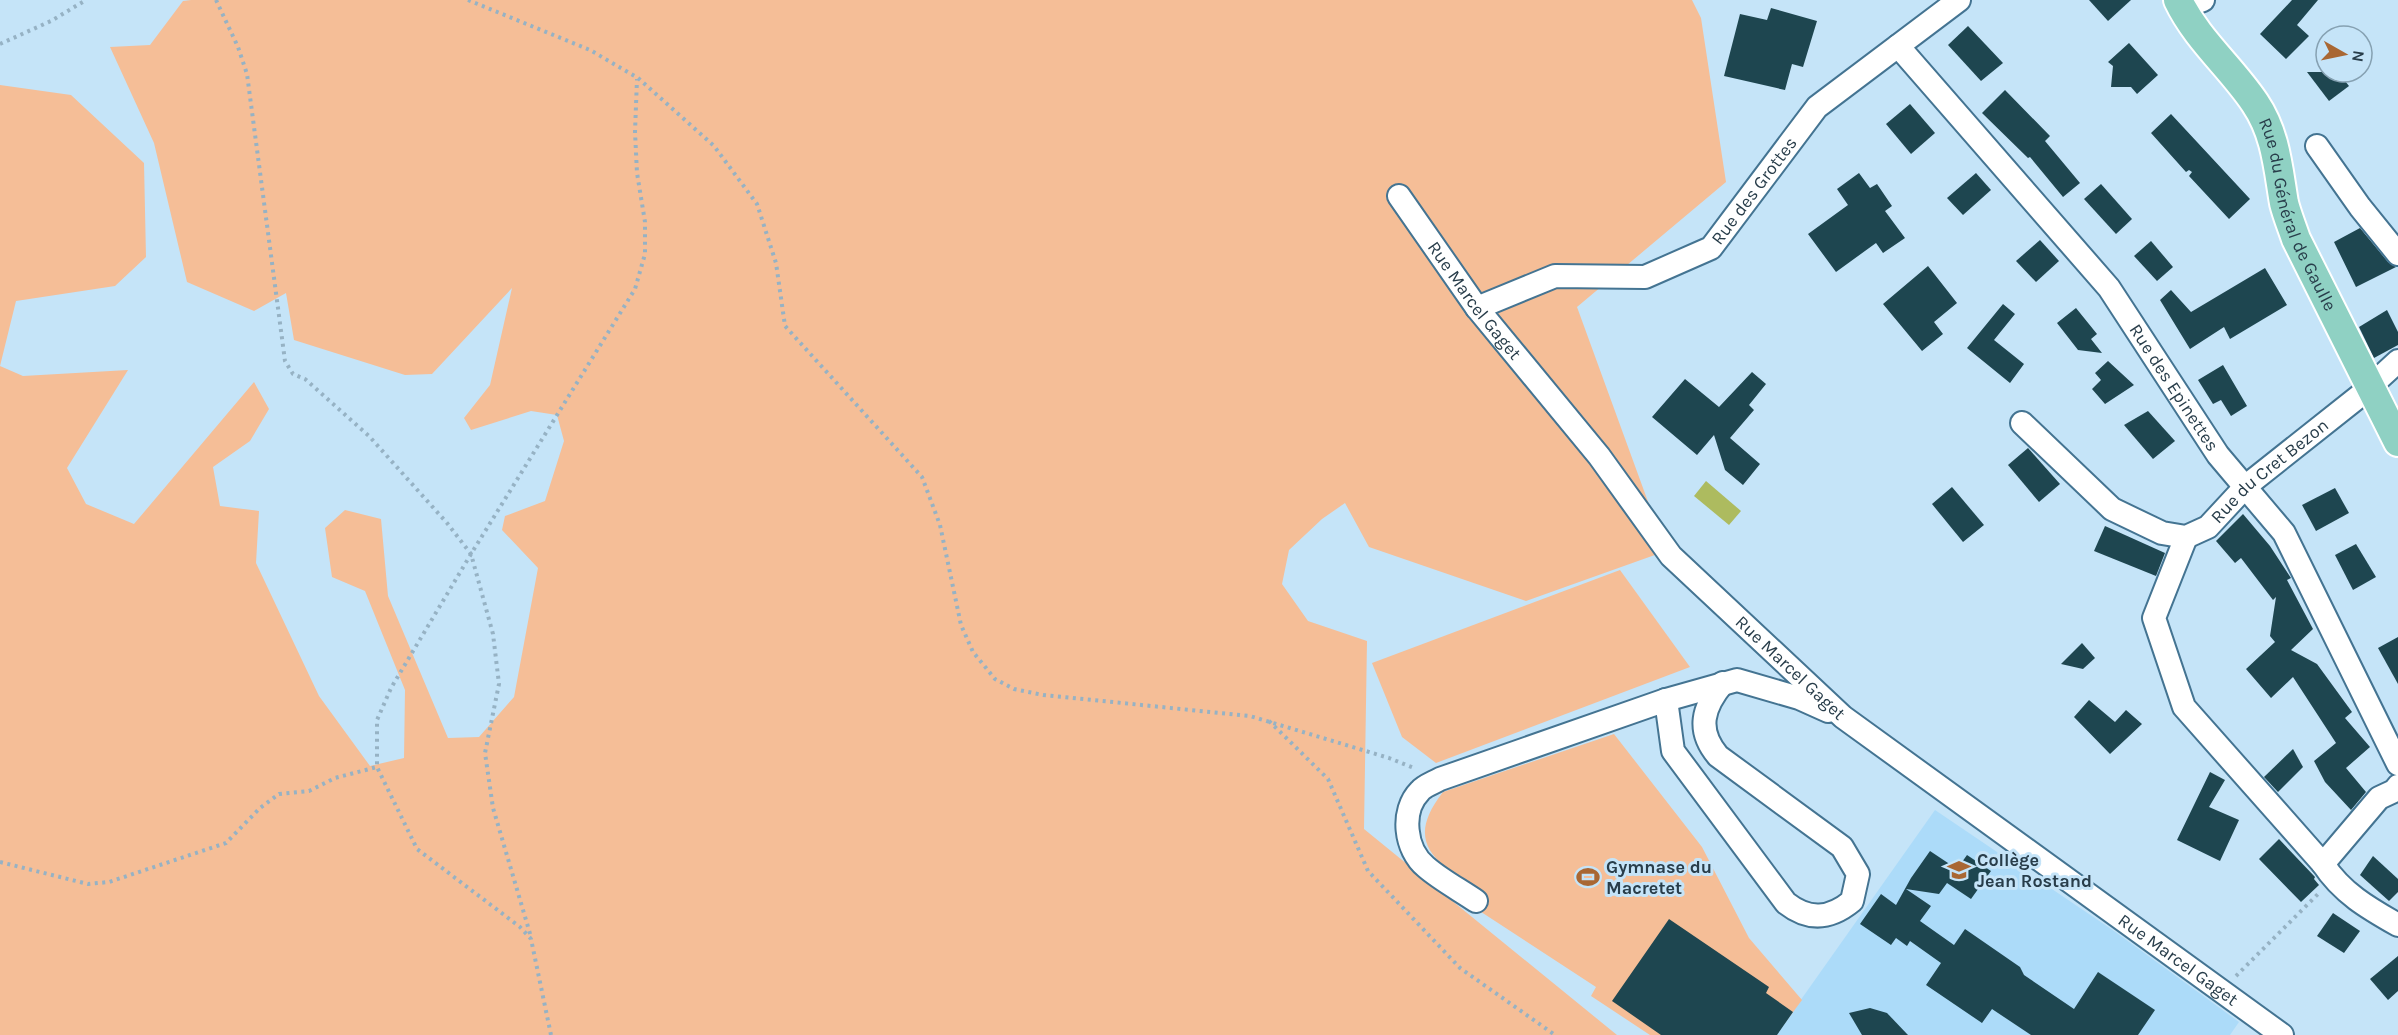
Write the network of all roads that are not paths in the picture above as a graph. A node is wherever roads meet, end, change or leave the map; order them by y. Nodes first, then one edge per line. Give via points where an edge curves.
1 (1959, 0) edge
2 (2188, 3) edge
3 (1898, 46) junction
4 (2317, 146) dead end
5 (1399, 196) dead end
6 (2398, 254) edge
7 (1476, 308) junction
8 (2398, 361) edge
9 (2370, 385) junction
10 (2022, 423) dead end
11 (2398, 442) edge
12 (2246, 486) junction
13 (2186, 537) junction
14 (1723, 683) junction
15 (1666, 700) junction
16 (1843, 717) junction
17 (2398, 764) edge
18 (2398, 786) edge
19 (2328, 871) junction
20 (1476, 901) dead end
21 (2398, 925) edge
22 (2282, 1035) edge

1 - 3 street, Rue des Grottes
2 - 9 main road, Rue du Général de Gaulle via 2206,45 2255,103 2268,127 2296,238
3 - 7 street, Rue des Grottes via 1816,107 1711,248 1645,277 1555,276
3 - 12 street, Rue des Epinettes via 2109,288 2218,455
4 - 6 street
5 - 7 street, Rue Marcel Gaget
7 - 16 street, Rue Marcel Gaget via 1599,456 1671,555
8 - 9 street, Rue du Cret Bezon
9 - 11 main road, Rue du Général de Gaulle
9 - 12 street, Rue du Cret Bezon
10 - 13 street via 2112,509 2162,533
12 - 13 street, Rue du Cret Bezon via 2208,527
12 - 17 street, Rue des Epinettes via 2284,533
13 - 19 street via 2154,618 2184,707
14 - 15 street
14 - 15 street via 1710,699 1704,723 1706,742 1718,756 1842,847 1858,874 1852,901 1838,913 1816,917 1796,911 1786,903 1673,751
14 - 16 street via 1737,680 1755,684
15 - 20 street via 1440,779 1420,791 1410,807 1407,831 1413,849 1424,866
16 - 22 street, Rue Marcel Gaget
18 - 19 street via 2379,798
19 - 21 street via 2358,902

